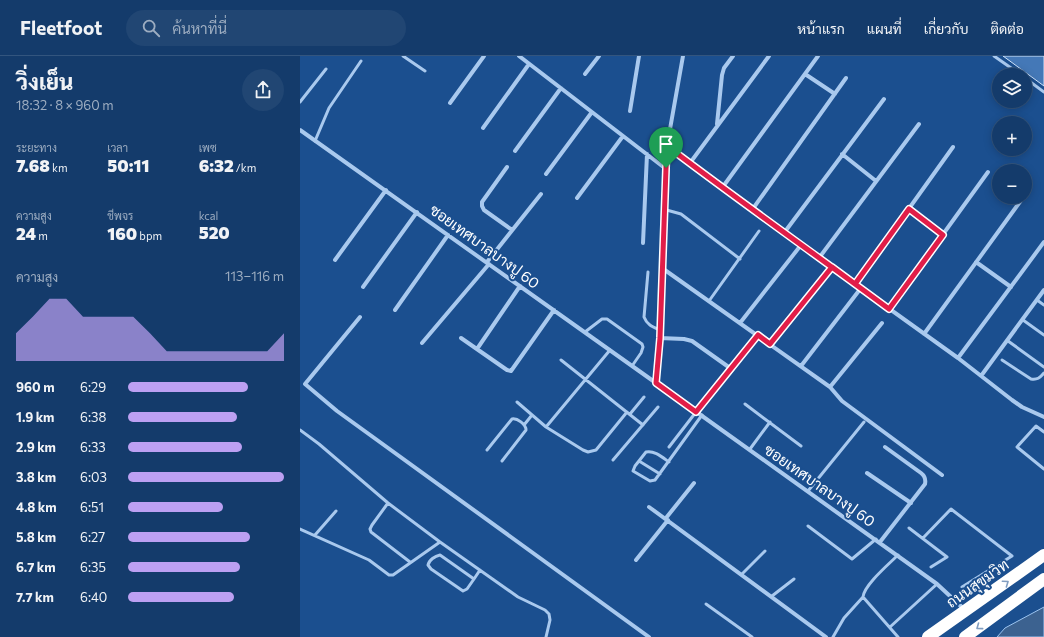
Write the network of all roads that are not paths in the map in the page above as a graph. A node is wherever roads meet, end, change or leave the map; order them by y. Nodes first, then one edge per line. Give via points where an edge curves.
1 (403, 56) edge
2 (484, 56) edge
3 (519, 56) edge
4 (599, 56) edge
5 (639, 56) edge
6 (683, 56) edge
7 (733, 56) edge
8 (769, 56) edge
9 (818, 56) edge
10 (994, 56) edge
11 (361, 61) dead end
12 (529, 64) junction
13 (1011, 68) edge
14 (326, 69) dead end
15 (424, 71) dead end
16 (585, 74) dead end
17 (805, 74) junction
18 (846, 78) dead end
19 (1032, 83) edge
20 (561, 88) junction
21 (1044, 92) edge
22 (835, 94) junction
23 (884, 99) dead end
24 (300, 102) edge
25 (450, 103) dead end
26 (630, 110) dead end
27 (592, 112) junction
28 (718, 124) junction
29 (919, 124) dead end
30 (483, 128) dead end
31 (300, 130) edge
32 (623, 136) junction
33 (315, 140) junction
34 (667, 146) junction
35 (953, 147) dead end
36 (514, 151) dead end
37 (648, 154) junction
38 (842, 154) junction
39 (690, 163) junction
40 (507, 167) dead end
41 (666, 168) junction
42 (988, 172) dead end
43 (546, 174) dead end
44 (876, 181) junction
45 (722, 188) junction
46 (386, 190) junction
47 (541, 194) dead end
48 (577, 198) dead end
49 (1018, 204) edge
50 (663, 209) junction
51 (909, 209) junction
52 (752, 210) junction
53 (417, 212) junction
54 (512, 230) junction
55 (759, 231) dead end
56 (784, 232) junction
57 (448, 235) junction
58 (943, 235) junction
59 (1044, 242) edge
60 (644, 243) dead end
61 (801, 245) junction
62 (819, 258) junction
63 (740, 259) junction
64 (335, 260) dead end
65 (976, 262) junction
66 (488, 263) junction
67 (832, 267) junction
68 (662, 268) junction
69 (648, 272) dead end
70 (855, 284) junction
71 (520, 286) junction
72 (363, 287) dead end
73 (1011, 287) junction
74 (861, 288) junction
75 (1044, 290) edge
76 (1037, 300) junction
77 (709, 301) junction
78 (1044, 305) edge
79 (889, 309) junction
80 (395, 310) dead end
81 (554, 310) junction
82 (360, 316) dead end
83 (1023, 320) junction
84 (740, 323) junction
85 (882, 323) dead end
86 (660, 330) junction
87 (585, 332) junction
88 (924, 334) junction
89 (758, 335) junction
90 (1044, 335) edge
91 (461, 338) dead end
92 (660, 338) junction
93 (1008, 341) junction
94 (422, 343) dead end
95 (770, 344) junction
96 (477, 349) junction
97 (610, 350) junction
98 (958, 358) junction
99 (562, 360) dead end
100 (1002, 360) dead end
101 (632, 366) junction
102 (801, 366) junction
103 (1044, 367) edge
104 (730, 368) junction
105 (1044, 373) edge
106 (981, 376) junction
107 (586, 379) junction
108 (656, 383) junction
109 (830, 387) junction
110 (644, 397) dead end
111 (517, 402) dead end
112 (745, 404) dead end
113 (658, 407) dead end
114 (696, 412) junction
115 (629, 413) junction
116 (532, 415) junction
117 (702, 416) junction
118 (1044, 417) edge
119 (770, 422) junction
120 (864, 422) dead end
121 (524, 425) junction
122 (644, 425) junction
123 (546, 427) junction
124 (300, 430) edge
125 (1044, 432) edge
126 (801, 446) dead end
127 (669, 447) dead end
128 (885, 447) dead end
129 (487, 450) dead end
130 (750, 450) junction
131 (613, 460) dead end
132 (502, 461) dead end
133 (639, 461) junction
134 (668, 462) junction
135 (1044, 469) edge
136 (867, 473) dead end
137 (660, 474) junction
138 (942, 475) dead end
139 (694, 483) dead end
140 (808, 491) junction
141 (388, 503) junction
142 (911, 503) junction
143 (649, 507) dead end
144 (336, 511) dead end
145 (667, 519) junction
146 (808, 526) dead end
147 (300, 528) edge
148 (909, 528) dead end
149 (315, 535) junction
150 (923, 538) junction
151 (878, 541) junction
152 (440, 542) junction
153 (765, 551) dead end
154 (898, 555) junction
155 (1044, 556) edge
156 (636, 560) dead end
157 (410, 562) junction
158 (931, 567) dead end
159 (480, 570) junction
160 (742, 574) junction
161 (979, 577) junction
162 (474, 579) junction
163 (794, 579) dead end
164 (1044, 579) edge
165 (937, 584) junction
166 (962, 587) dead end
167 (993, 592) junction
168 (772, 596) junction
169 (863, 597) junction
170 (706, 604) dead end
171 (966, 611) junction
172 (890, 627) junction
173 (546, 637) edge
174 (650, 637) edge
175 (752, 637) edge
176 (826, 637) edge
177 (833, 637) edge
178 (898, 637) edge
179 (928, 637) edge
180 (965, 637) edge

1 - 15 lane
2 - 25 street
3 - 12 street
4 - 16 street
5 - 26 street
6 - 34 street
7 - 28 street via 724,68 722,76
8 - 28 street
9 - 17 street
10 - 13 lane
11 - 33 lane via 329,108
12 - 20 street
12 - 30 street
14 - 24 lane
17 - 22 street
17 - 45 street
18 - 22 street
19 - 21 lane
20 - 27 street
20 - 36 street
22 - 52 street
23 - 38 street
27 - 32 street
27 - 43 street
28 - 39 street
29 - 44 street
31 - 33 street, ซอยเทศบาลบางปู 60
32 - 37 street
32 - 48 street
33 - 46 street, ซอยเทศบาลบางปู 60
34 - 39 street
34 - 41 street
35 - 51 street
37 - 41 street
37 - 60 street
38 - 44 street
38 - 56 street
39 - 45 street
40 - 54 street via 482,202 482,206
41 - 50 street
42 - 58 street
44 - 62 street
45 - 52 street
46 - 53 street, ซอยเทศบาลบางปู 60
46 - 64 street
47 - 54 street
49 - 65 street
50 - 63 lane via 681,214
50 - 68 street
51 - 58 street
51 - 70 street
52 - 56 street
53 - 57 street, ซอยเทศบาลบางปู 60
53 - 72 street
54 - 66 street
55 - 63 lane
56 - 61 street
57 - 66 street, ซอยเทศบาลบางปู 60
57 - 80 street
58 - 79 street
59 - 73 street
61 - 62 street
61 - 84 street
62 - 67 street
63 - 77 lane
65 - 73 street
65 - 88 street
66 - 71 street, ซอยเทศบาลบางปู 60
66 - 94 street
67 - 70 street
67 - 95 street
68 - 77 street
68 - 86 street
69 - 86 lane via 644,317 649,325
70 - 74 street
71 - 81 street, ซอยเทศบาลบางปู 60
71 - 96 street
73 - 98 street
74 - 79 street
74 - 102 street
75 - 76 street
76 - 78 lane
76 - 83 street
77 - 84 street
79 - 88 street
81 - 87 street, ซอยเทศบาลบางปู 60
81 - 96 street via 510,372
82 - 174 street via 305,384 337,411
83 - 90 lane
83 - 93 street
84 - 89 street
85 - 109 street
86 - 92 street
87 - 97 street, ซอยเทศบาลบางปู 60
87 - 101 lane via 604,318 642,344 641,353
88 - 98 street
89 - 95 street
89 - 104 street
91 - 96 street
92 - 104 street via 692,341
92 - 108 street
93 - 103 lane
93 - 106 street
95 - 102 street
97 - 101 street, ซอยเทศบาลบางปู 60
97 - 107 lane
98 - 106 street
99 - 107 lane
100 - 105 lane via 1031,379 1035,380
101 - 108 street, ซอยเทศบาลบางปู 60
102 - 109 street
104 - 114 street
106 - 118 street via 1022,407
107 - 115 lane
107 - 123 lane
108 - 114 street, ซอยเทศบาลบางปู 60
109 - 138 street via 842,401
110 - 115 lane
111 - 116 lane
112 - 119 lane
113 - 122 lane
114 - 117 street, ซอยเทศบาลบางปู 60
114 - 127 lane
115 - 122 lane
115 - 123 lane via 592,452 583,450
116 - 121 lane
116 - 123 lane
117 - 130 street, ซอยเทศบาลบางปู 60
117 - 134 lane
119 - 126 lane
119 - 130 lane
120 - 140 lane
121 - 129 lane via 512,419
121 - 132 lane via 526,430
122 - 131 lane
124 - 141 lane
125 - 135 lane via 1036,426 1017,446
128 - 142 street via 924,475 925,484
130 - 140 street, ซอยเทศบาลบางปู 60
133 - 134 lane via 650,451
133 - 137 lane
133 - 137 lane via 633,469 635,473 653,482
134 - 137 lane
136 - 142 street
139 - 145 street
140 - 151 street, ซอยเทศบาลบางปู 60
141 - 152 lane
141 - 157 lane via 370,532
142 - 151 street
143 - 145 street
144 - 149 lane
145 - 156 street
145 - 160 street
146 - 151 lane via 852,559
147 - 149 lane
148 - 150 lane
149 - 157 lane via 369,560 389,575 393,575
150 - 158 lane via 947,557
150 - 161 lane via 951,509 1012,556
151 - 154 street, ซอยเทศบาลบางปู 60
152 - 157 lane
152 - 159 lane
153 - 160 lane
154 - 165 street, ซอยเทศบาลบางปู 60
154 - 169 lane via 869,585
167 -> 155 highway, ถนนสุขุมวิท
159 - 162 lane
159 - 173 lane via 518,597 549,614
160 - 168 street
161 - 166 lane
161 - 167 lane
162 - 162 lane via 440,555 428,565 430,569 463,590 467,589
163 - 168 lane
164 -> 180 highway
165 - 171 street, ซอยเทศบาลบางปู 60
165 - 172 lane
167 - 171 highway, ถนนสุขุมวิท
168 - 176 street
169 - 172 lane
169 - 177 lane via 844,618
170 - 175 lane
171 - 179 highway, ถนนสุขุมวิท
172 - 178 lane

